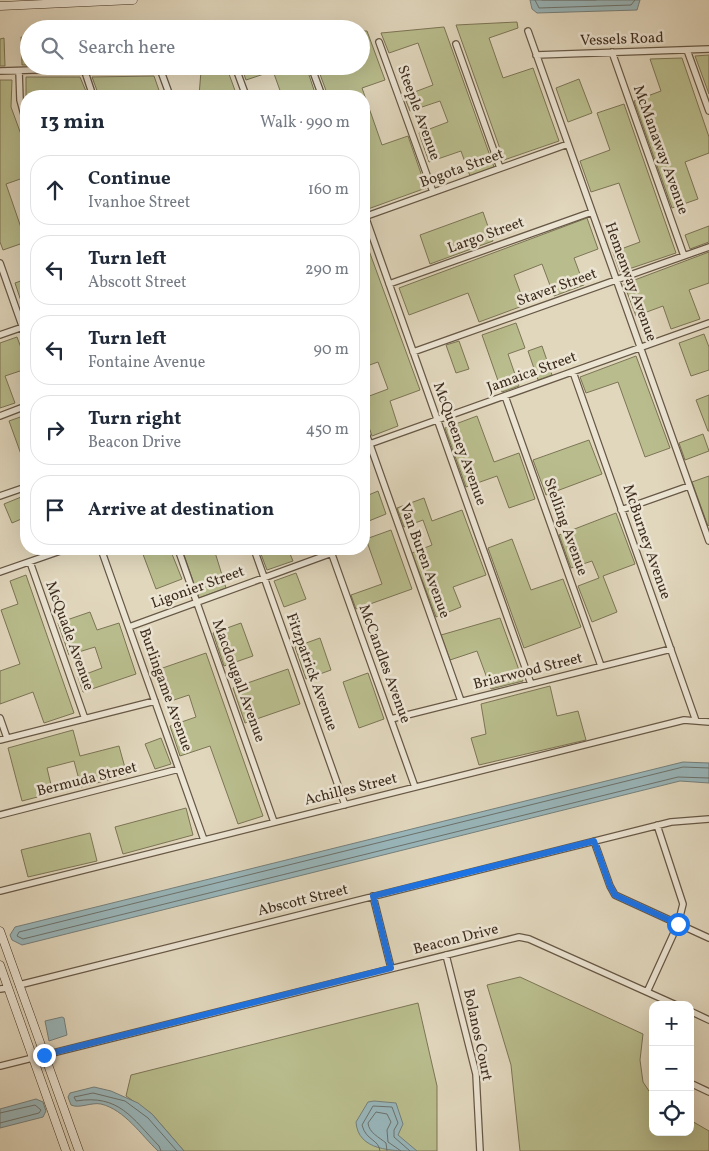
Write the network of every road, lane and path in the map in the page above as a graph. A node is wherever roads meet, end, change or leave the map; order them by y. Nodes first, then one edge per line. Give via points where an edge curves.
1 (133, 0) edge
2 (0, 6) edge
3 (528, 31) dead end
4 (379, 42) dead end
5 (456, 44) dead end
6 (709, 49) edge
7 (688, 50) junction
8 (612, 52) junction
9 (536, 55) junction
10 (0, 71) edge
11 (19, 71) joint
12 (86, 75) edge
13 (162, 75) edge
14 (238, 75) edge
15 (314, 75) edge
16 (91, 90) edge
17 (168, 90) edge
18 (244, 90) edge
19 (320, 90) edge
20 (20, 100) edge
21 (709, 111) edge
22 (568, 144) junction
23 (500, 168) junction
24 (433, 192) junction
25 (592, 212) junction
26 (370, 213) edge
27 (370, 232) edge
28 (709, 247) edge
29 (684, 256) junction
30 (0, 263) edge
31 (616, 280) junction
32 (389, 284) junction
33 (20, 321) edge
34 (709, 324) edge
35 (20, 328) edge
36 (0, 335) edge
37 (640, 348) junction
38 (413, 352) junction
39 (573, 372) junction
40 (505, 396) junction
41 (20, 408) edge
42 (0, 416) edge
43 (437, 420) junction
44 (370, 444) edge
45 (370, 456) edge
46 (689, 486) junction
47 (20, 488) edge
48 (0, 496) edge
49 (622, 510) junction
50 (709, 541) edge
51 (49, 555) edge
52 (103, 555) edge
53 (180, 555) edge
54 (256, 555) edge
55 (321, 555) edge
56 (332, 555) edge
57 (30, 562) junction
58 (0, 572) edge
59 (264, 578) junction
60 (196, 602) junction
61 (129, 626) junction
62 (671, 649) junction
63 (601, 666) junction
64 (531, 684) junction
65 (155, 701) junction
66 (460, 701) junction
67 (0, 718) edge
68 (85, 719) junction
69 (390, 719) junction
70 (696, 721) junction
71 (709, 722) edge
72 (7, 738) junction
73 (0, 740) edge
74 (179, 769) junction
75 (415, 787) junction
76 (344, 804) junction
77 (0, 815) edge
78 (709, 818) edge
79 (274, 822) junction
80 (657, 825) junction
81 (204, 840) junction
82 (594, 841) junction
83 (0, 891) edge
84 (373, 896) junction
85 (678, 924) junction
86 (0, 931) edge
87 (709, 938) edge
88 (446, 955) junction
89 (0, 965) edge
90 (391, 968) junction
91 (20, 985) junction
92 (4, 988) edge
93 (647, 992) junction
94 (667, 1001) edge
95 (694, 1013) edge
96 (709, 1020) edge
97 (44, 1055) junction
98 (33, 1058) junction
99 (0, 1066) edge
100 (694, 1085) edge
101 (709, 1092) edge
102 (66, 1151) edge
103 (79, 1151) edge
104 (480, 1151) edge

1 - 2 street
3 - 9 street, Hemenway Avenue
4 - 24 street, Steeple Avenue
5 - 23 street
6 - 7 street, Vessels Road
7 - 8 street, Vessels Road
7 - 21 street
8 - 9 street, Vessels Road
8 - 29 street, McManaway Avenue
9 - 22 street, Hemenway Avenue
10 - 11 street
11 - 20 street
12 - 16 street
13 - 17 street
14 - 18 street
15 - 19 street
22 - 23 street, Bogota Street
22 - 25 street, Hemenway Avenue
23 - 24 street, Bogota Street
24 - 26 street, Bogota Street
25 - 31 street, Hemenway Avenue
25 - 32 street, Largo Street
27 - 32 street, McQueeney Avenue
28 - 29 street, Staver Street
29 - 31 street, Staver Street
30 - 33 street
31 - 37 street, Hemenway Avenue
31 - 38 street, Staver Street
32 - 38 street, McQueeney Avenue
34 - 37 street, Jamaica Street
35 - 36 street
37 - 39 street, Jamaica Street
37 - 46 street, Hemenway Avenue
38 - 43 street, McQueeney Avenue
39 - 40 street, Jamaica Street
39 - 49 street, McBurney Avenue
40 - 43 street, Jamaica Street
40 - 63 street, Stelling Avenue
41 - 42 street
43 - 44 street, Jamaica Street
43 - 64 street, McQueeney Avenue
45 - 66 street, Van Buren Avenue
46 - 49 street
46 - 50 street, Hemenway Avenue
47 - 48 street
49 - 62 street, McBurney Avenue
51 - 57 street
52 - 61 street, Burlingame Avenue
53 - 60 street, Macdougall Avenue
54 - 59 street, Fitzpatrick Avenue
55 - 59 street, Ligonier Street
56 - 69 street, McCandles Avenue
57 - 58 street
57 - 68 street, McQuade Avenue
59 - 60 street, Ligonier Street
59 - 76 street, Fitzpatrick Avenue
60 - 61 street, Ligonier Street
60 - 79 street, Macdougall Avenue
61 - 65 street, Burlingame Avenue
62 - 63 street, Briarwood Street
62 - 70 street, McBurney Avenue
63 - 64 street, Briarwood Street
64 - 66 street, Briarwood Street
65 - 68 street
65 - 74 street, Burlingame Avenue
66 - 69 street, Briarwood Street
67 - 72 street
68 - 72 street
69 - 75 street, McCandles Avenue
70 - 71 street, Achilles Street
70 - 75 street, Achilles Street via 684,720
72 - 73 street
74 - 77 street, Bermuda Street
74 - 81 street, Burlingame Avenue
75 - 76 street, Achilles Street
76 - 79 street, Achilles Street
78 - 80 street, Abscott Street
79 - 81 street, Achilles Street
80 - 82 street, Abscott Street
80 - 85 street via 683,904
81 - 83 street, Achilles Street
82 - 84 street, Abscott Street
82 - 85 street via 615,895
84 - 90 street
84 - 91 street, Abscott Street
85 - 87 street
85 - 93 street
86 - 91 street
88 - 90 street, Beacon Drive
88 - 93 street, Beacon Drive via 518,937 529,939
88 - 104 street, Bolanos Court via 476,1074
89 - 92 street
90 - 97 street, Beacon Drive
91 - 97 street
92 - 98 street
93 - 94 street, Beacon Drive
95 - 96 street
97 - 98 street, Beacon Drive
97 - 103 street
98 - 99 street, Beacon Drive
98 - 102 street
100 - 101 street

